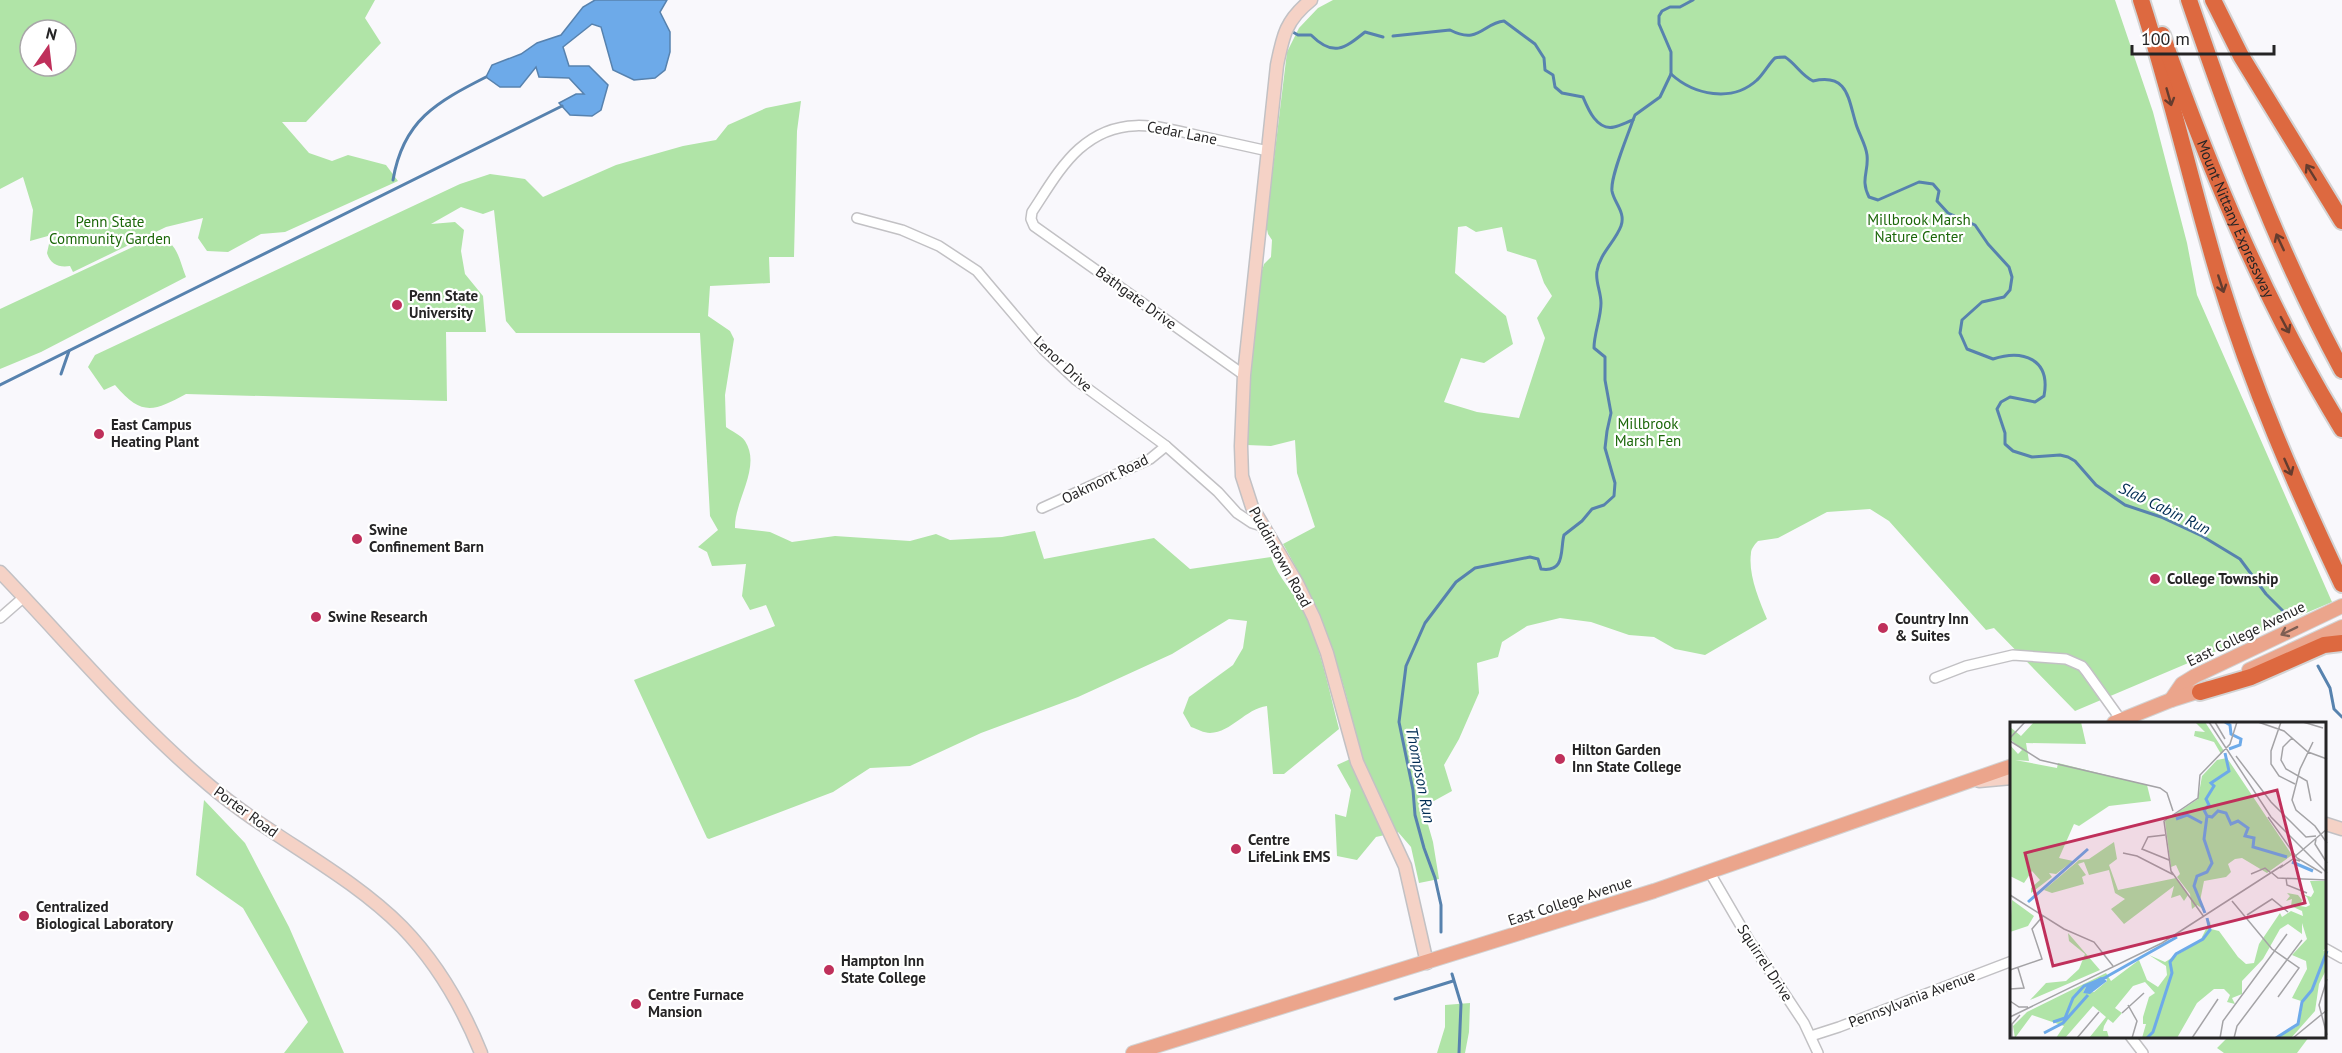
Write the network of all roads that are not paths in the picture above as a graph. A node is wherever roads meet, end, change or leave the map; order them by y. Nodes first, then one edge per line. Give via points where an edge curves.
1 (1311, 0) edge
2 (2141, 0) edge
3 (2150, 0) edge
4 (2189, 0) edge
5 (2213, 0) edge
6 (1268, 151) junction
7 (857, 218) dead end
8 (1031, 219) joint
9 (2342, 221) edge
10 (2342, 370) edge
11 (1245, 375) junction
12 (2342, 429) edge
13 (1166, 446) junction
14 (1042, 508) dead end
15 (1265, 527) junction
16 (0, 572) edge
17 (2342, 585) edge
18 (24, 597) junction
19 (2342, 606) edge
20 (0, 618) edge
21 (2342, 627) edge
22 (2342, 643) edge
23 (1935, 678) dead end
24 (2200, 692) junction
25 (2171, 700) junction
26 (2119, 722) edge
27 (2010, 767) edge
28 (2010, 777) edge
29 (1963, 783) junction
30 (2327, 825) edge
31 (2342, 829) edge
32 (1710, 873) junction
33 (2327, 950) edge
34 (2342, 958) edge
35 (2010, 962) edge
36 (1427, 963) junction
37 (1810, 1036) junction
38 (2132, 1038) edge
39 (481, 1053) edge
40 (1132, 1053) edge
41 (1818, 1053) edge
42 (2143, 1053) edge

1 - 6 street, Puddintown Road via 1292,18 1282,38
2 -> 17 highway via 2220,281 2246,359 2274,435
3 -> 12 highway, Mount Nittany Expressway via 2197,133 2235,224
10 -> 4 highway, Mount Nittany Expressway via 2269,219 2229,120
9 -> 5 highway via 2252,76
6 - 8 street, Cedar Lane via 1156,125 1114,128 1077,150 1032,212
6 - 11 street, Puddintown Road
7 - 13 street, Lenor Drive via 902,230 939,246 977,271 1044,350 1076,380
8 - 11 street, Bathgate Drive via 1034,226
11 - 15 street, Puddintown Road via 1242,476 1248,499
13 - 14 street, Oakmont Road via 1150,459
13 - 15 street, Lenor Drive via 1237,513
15 - 36 street, Puddintown Road via 1314,618 1357,762 1405,866
16 - 18 street, Porter Road
18 - 20 street
18 - 39 street, Porter Road via 194,772 400,926 446,980
19 -> 25 main road, East College Avenue via 2195,676 2182,684
21 - 24 main road, East College Avenue
22 - 24 highway via 2324,645 2251,677
23 - 26 street via 2013,655 2066,659 2082,666
24 - 25 main road, East College Avenue
25 - 26 main road, East College Avenue
27 - 29 main road, East College Avenue
28 - 29 street
29 - 32 main road, East College Avenue
30 - 31 street
32 - 36 main road, East College Avenue
32 - 37 street, Squirrel Drive
33 - 34 street
35 - 37 street, Pennsylvania Avenue
36 - 40 main road, East College Avenue
37 - 41 street, Squirrel Drive
38 - 42 street

